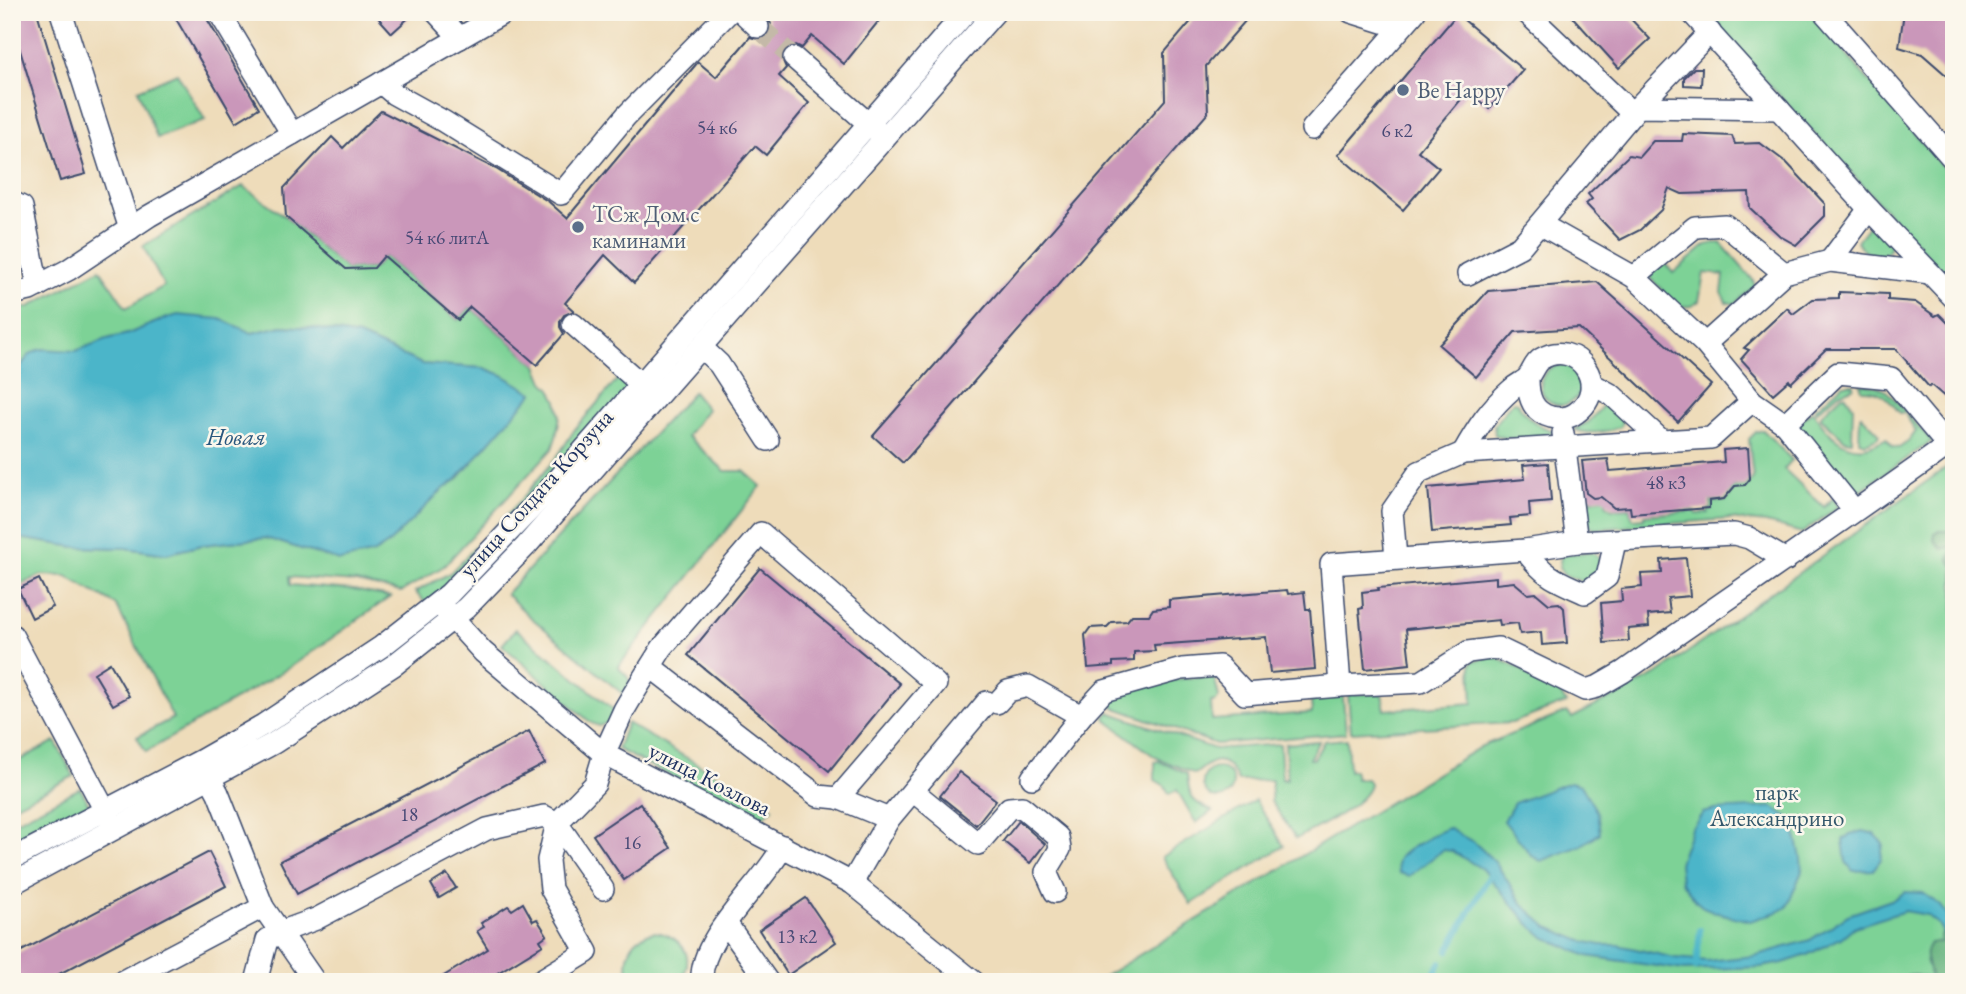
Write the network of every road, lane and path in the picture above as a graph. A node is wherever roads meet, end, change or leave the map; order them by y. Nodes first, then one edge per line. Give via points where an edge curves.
1 (61, 12) edge
2 (219, 12) edge
3 (436, 12) edge
4 (505, 12) edge
5 (729, 12) edge
6 (741, 12) edge
7 (966, 12) edge
8 (995, 12) edge
9 (1351, 12) edge
10 (1526, 12) edge
11 (1691, 12) edge
12 (1824, 12) edge
13 (1407, 20) edge
14 (758, 27) tunnel mouth
15 (1710, 32) junction
16 (460, 38) junction
17 (794, 58) tunnel mouth
18 (381, 83) junction
19 (1779, 109) junction
20 (1635, 110) junction
21 (869, 124) junction
22 (1311, 129) dead end
23 (292, 134) junction
24 (885, 138) junction
25 (1954, 160) edge
26 (12, 202) edge
27 (1869, 209) junction
28 (1539, 224) junction
29 (130, 229) junction
30 (1830, 261) junction
31 (1930, 272) junction
32 (1784, 273) junction
33 (1468, 274) dead end
34 (1634, 277) junction
35 (38, 286) junction
36 (12, 294) edge
37 (1954, 298) edge
38 (573, 324) dead end
39 (1705, 344) junction
40 (702, 348) junction
41 (1528, 379) junction
42 (1592, 384) junction
43 (650, 391) junction
44 (1752, 401) junction
45 (1559, 419) junction
46 (1785, 424) junction
47 (1660, 439) junction
48 (768, 440) dead end
49 (1951, 444) edge
50 (1566, 445) junction
51 (1463, 453) junction
52 (1854, 510) junction
53 (1577, 542) junction
54 (1615, 542) junction
55 (1525, 550) junction
56 (1396, 558) junction
57 (1786, 560) junction
58 (438, 603) junction
59 (452, 619) junction
60 (12, 635) edge
61 (650, 667) junction
62 (1340, 686) junction
63 (1081, 716) junction
64 (604, 754) junction
65 (205, 770) junction
66 (1032, 778) dead end
67 (913, 792) junction
68 (838, 798) junction
69 (105, 810) junction
70 (889, 819) junction
71 (556, 823) junction
72 (115, 829) junction
73 (783, 846) junction
74 (12, 859) edge
75 (852, 883) junction
76 (12, 884) edge
77 (603, 889) dead end
78 (1055, 892) dead end
79 (263, 907) junction
80 (726, 923) junction
81 (280, 932) junction
82 (960, 977) edge
83 (121, 982) edge
84 (256, 982) edge
85 (315, 982) edge
86 (538, 982) edge
87 (702, 982) edge
88 (768, 982) edge

1 - 29 street
2 - 23 street
3 - 16 street
4 - 16 street
5 - 18 street via 626,116 561,194
6 - 14 street
7 - 21 street, улица Солдата Корзуна
8 - 24 street, улица Солдата Корзуна
9 - 13 street
10 - 20 street
11 - 15 street
12 - 25 street
13 - 22 street
15 - 19 street
15 - 20 street
16 - 18 street
17 - 21 street
18 - 23 street
19 - 20 street
19 - 27 street
20 - 28 street
21 - 24 street
21 - 43 street, улица Солдата Корзуна
23 - 29 street
24 - 40 street, улица Солдата Корзуна
26 - 35 street via 22,207
27 - 30 street
27 - 31 street
28 - 33 street via 1520,247
28 - 34 street
29 - 35 street
30 - 31 street
30 - 32 street
31 - 37 street
32 - 34 street via 1725,225 1695,227
32 - 39 street
34 - 39 street
35 - 36 street
38 - 43 street
39 - 44 street
40 - 43 street, улица Солдата Корзуна
40 - 48 street via 719,364
41 - 42 street via 1544,357 1564,354 1587,368
41 - 45 street via 1528,394 1535,407
41 - 51 street via 1486,413
42 - 45 street via 1585,407
42 - 47 street via 1612,395
43 - 58 street, улица Солдата Корзуна
43 - 59 street, улица Солдата Корзуна via 526,546
44 - 46 street
44 - 47 street via 1711,438
45 - 50 street
46 - 49 street via 1838,373 1891,378
46 - 52 street
47 - 50 street
49 - 52 street
50 - 51 street
50 - 53 street
51 - 56 street via 1419,472 1392,511
52 - 57 street
53 - 54 street
53 - 55 street
54 - 55 street via 1607,577 1585,593 1539,569
54 - 57 street via 1734,534 1749,537
55 - 56 street
56 - 62 street via 1331,564
57 - 62 street via 1597,687 1584,690 1498,648 1468,652 1421,682
58 - 59 street, улица Козлова
58 - 65 street, улица Солдата Корзуна
59 - 64 street, улица Козлова via 483,652
59 - 65 street, улица Солдата Корзуна via 394,665 274,743
60 - 69 street
61 - 64 street
61 - 68 street via 818,796
61 - 68 street via 761,533 936,684
62 - 63 street via 1245,694 1219,666 1185,668 1104,691
63 - 66 street
63 - 67 street via 1028,686 1008,691
64 - 71 street via 595,785
64 - 73 street, улица Козлова
65 - 69 street, улица Солдата Корзуна
65 - 72 street, улица Солдата Корзуна
65 - 79 street
67 - 70 street
67 - 78 street via 978,844 1009,808 1022,807 1058,837 1060,849 1046,872
68 - 70 street
69 - 72 street
69 - 74 street, улица Солдата Корзуна
70 - 75 street
71 - 77 street
71 - 81 street via 544,816 487,829 316,919
71 - 86 street via 548,860 551,889 587,952
72 - 76 street, улица Солдата Корзуна
73 - 75 street, улица Козлова
73 - 80 street via 772,867
75 - 82 street, улица Козлова
79 - 81 street
79 - 83 street
80 - 87 street via 706,953
80 - 88 street
81 - 84 street via 267,940
81 - 85 street

